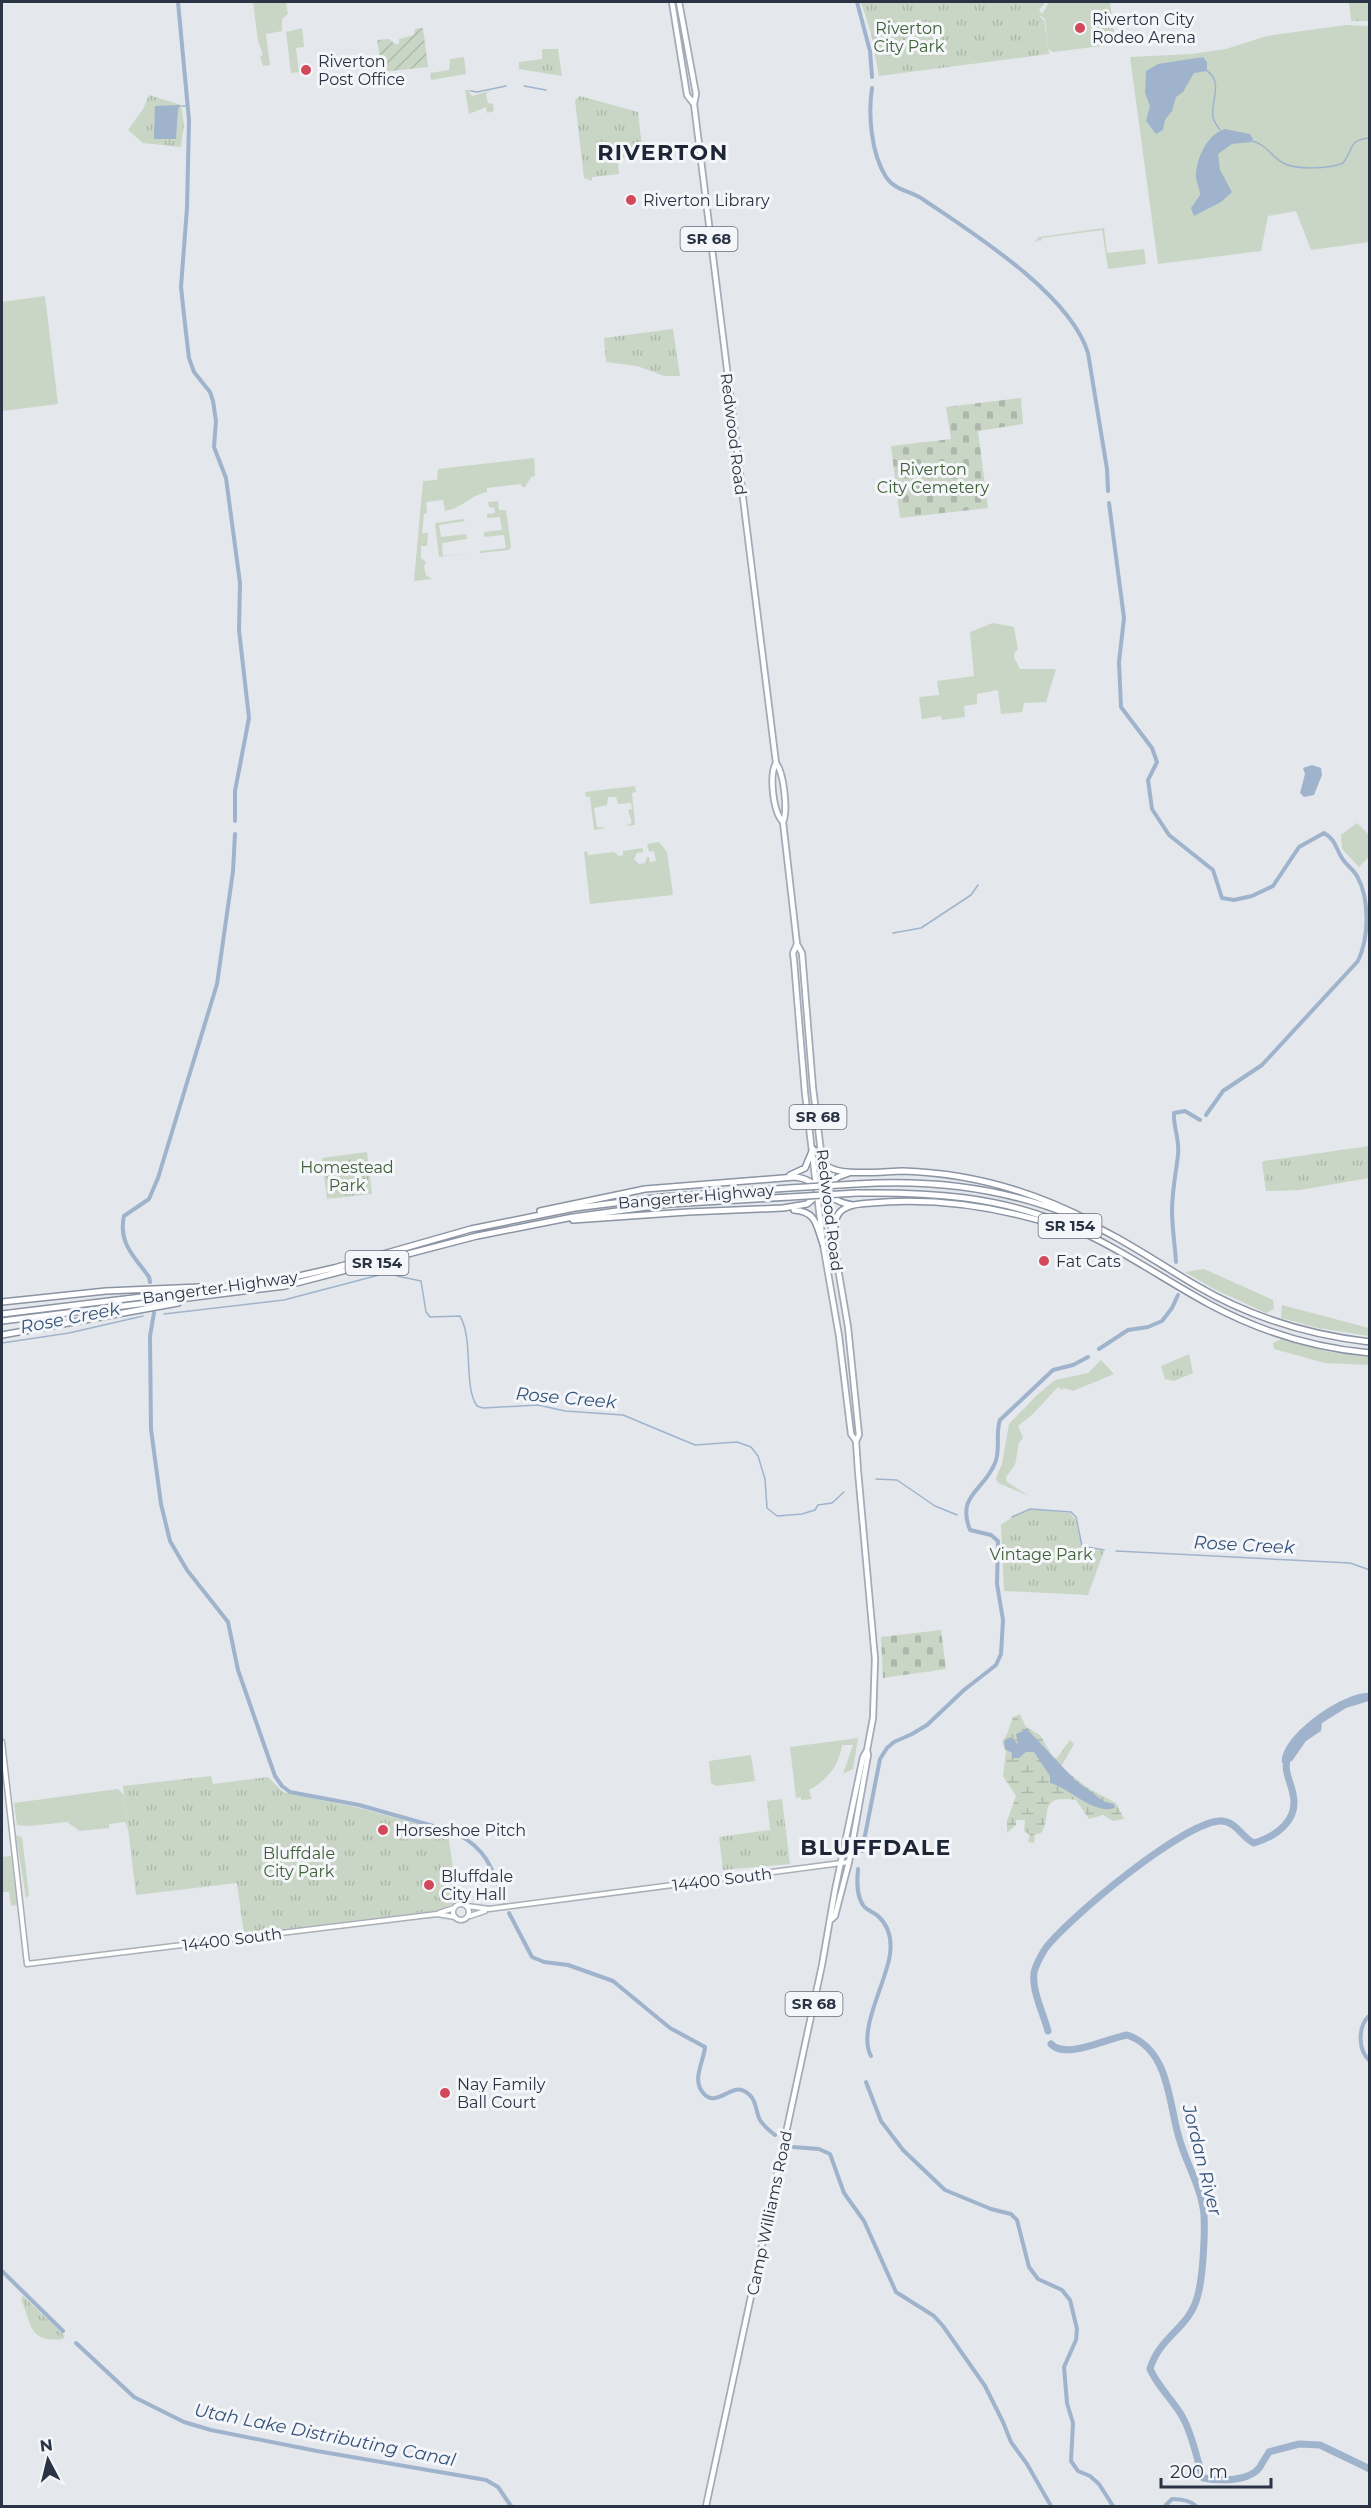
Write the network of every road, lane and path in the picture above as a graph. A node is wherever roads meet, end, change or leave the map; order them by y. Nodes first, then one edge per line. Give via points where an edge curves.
1 (672, 2) edge
2 (679, 2) edge
3 (694, 104) junction
4 (776, 763) junction
5 (783, 822) junction
6 (797, 944) junction
7 (813, 1149) junction
8 (824, 1163) junction
9 (854, 1172) junction
10 (778, 1178) junction
11 (822, 1191) junction
12 (853, 1205) junction
13 (783, 1209) junction
14 (510, 1220) junction
15 (530, 1224) junction
16 (1098, 1239) junction
17 (834, 1243) junction
18 (823, 1244) junction
19 (1152, 1258) junction
20 (245, 1286) junction
21 (224, 1295) junction
22 (2, 1302) edge
23 (2, 1314) edge
24 (2, 1321) edge
25 (2, 1335) edge
26 (1370, 1342) edge
27 (1370, 1353) edge
28 (856, 1441) junction
29 (873, 1718) joint
30 (2, 1742) edge
31 (867, 1750) junction
32 (849, 1862) junction
33 (841, 1864) junction
34 (467, 1906) junction
35 (455, 1907) junction
36 (489, 1909) junction
37 (437, 1914) junction
38 (468, 1916) junction
39 (455, 1917) junction
40 (832, 1919) junction
41 (706, 2506) edge

1 - 3 main road, Redwood Road / SR 68 via 687,95
2 - 3 main road, Redwood Road / SR 68 via 696,94
3 - 4 main road, Redwood Road / SR 68
4 - 5 main road, Redwood Road / SR 68 via 781,770 786,816
4 - 5 main road, Redwood Road / SR 68 via 771,771 777,816
5 - 6 main road, Redwood Road / SR 68
6 - 7 main road, Redwood Road / SR 68 via 793,953
6 - 8 main road, Redwood Road / SR 68 via 802,952
7 - 10 highway via 805,1168
7 - 11 main road, SR 68
8 - 9 highway via 830,1169
8 - 11 main road, Redwood Road / SR 68
9 - 11 highway via 838,1177
9 - 19 highway via 912,1171 1022,1190 1100,1226
10 - 11 highway via 801,1178
10 - 14 highway via 631,1191
11 - 12 highway via 839,1203
11 - 13 highway via 803,1206
11 - 17 main road, Redwood Road / SR 68
11 - 18 main road, Redwood Road / SR 68
12 - 16 highway via 955,1204 1034,1218
12 - 17 highway via 837,1216
13 - 15 highway
13 - 18 highway via 809,1213
14 - 19 highway, Bangerter Highway / SR 154, bridge via 639,1199 911,1181 993,1191 1030,1201 1071,1216
14 - 20 highway, Bangerter Highway / SR 154 via 312,1274
15 - 16 highway, Bangerter Highway / SR 154, bridge via 646,1207 857,1193 930,1193 992,1202 1046,1217
15 - 21 highway, Bangerter Highway / SR 154 via 298,1284
16 - 27 highway, Bangerter Highway / SR 154 via 1209,1304 1262,1328 1320,1345
17 - 28 main road, Redwood Road / SR 68 via 852,1360
18 - 28 main road, Redwood Road / SR 68 via 851,1434
19 - 26 highway, Bangerter Highway / SR 154 via 1214,1295 1266,1318 1330,1336
20 - 22 highway via 106,1291
20 - 23 highway, Bangerter Highway / SR 154
21 - 24 highway, Bangerter Highway / SR 154
21 - 25 highway
28 - 29 main road, Redwood Road / SR 68 via 875,1650
29 - 31 main road, Camp Williams Road / SR 68
30 - 37 main road, 14400 South via 27,1964
31 - 32 main road, Camp Williams Road / SR 68
31 - 33 main road, Camp Williams Road / SR 68 via 862,1757
32 - 33 main road, 14400 South
32 - 40 main road, Camp Williams Road / SR 68
33 - 36 main road, 14400 South
33 - 40 main road, Camp Williams Road / SR 68
34 - 35 main road
34 - 36 main road, 14400 South
34 - 38 main road
35 - 37 main road, 14400 South
35 - 39 main road
36 - 38 main road, 14400 South
37 - 39 main road, 14400 South
38 - 39 main road via 462,1920
40 - 41 main road, Camp Williams Road / SR 68

